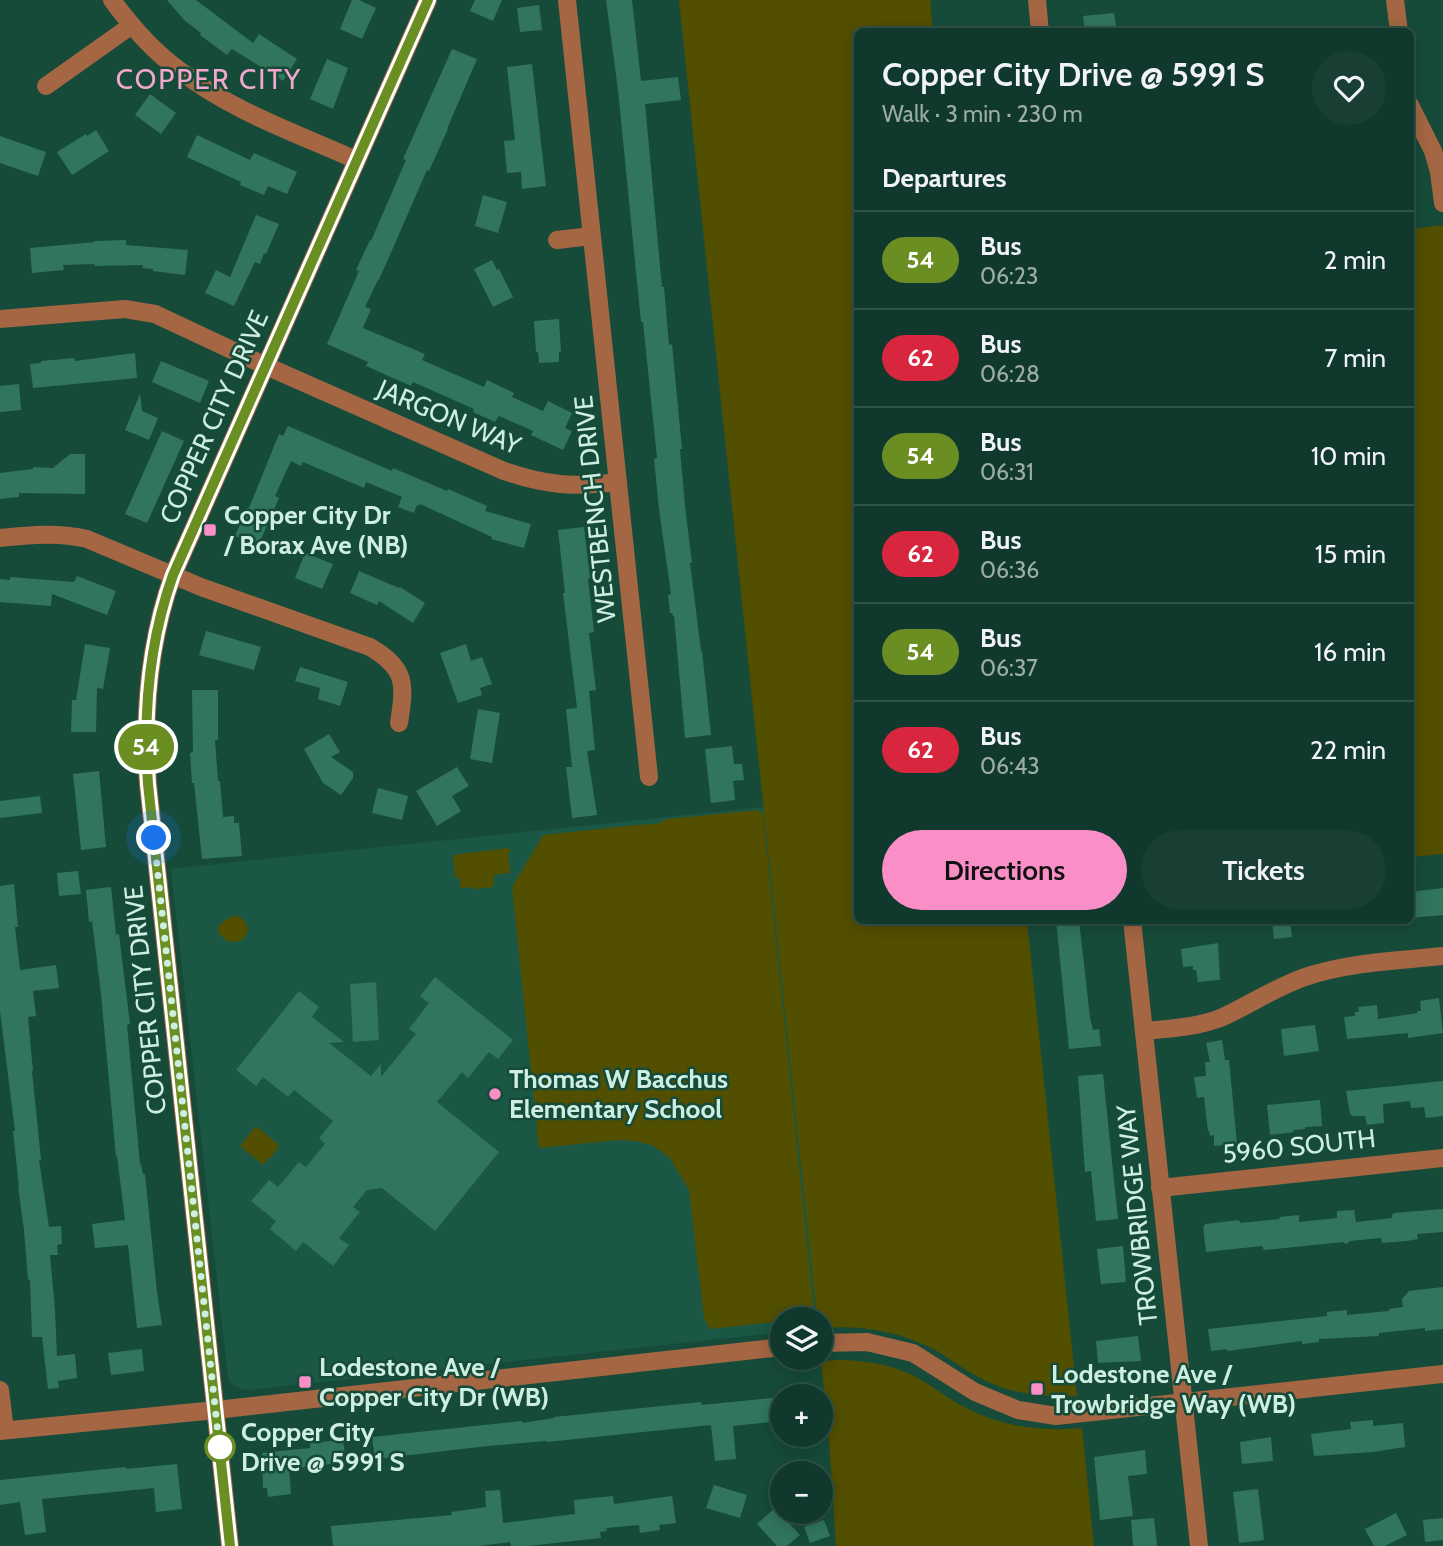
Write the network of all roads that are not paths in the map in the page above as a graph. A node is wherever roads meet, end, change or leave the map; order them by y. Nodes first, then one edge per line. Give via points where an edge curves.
1 (112, 0) edge
2 (428, 0) edge
3 (567, 0) edge
4 (1037, 0) edge
5 (1395, 0) edge
6 (132, 25) junction
7 (1040, 28) edge
8 (1398, 28) edge
9 (46, 86) dead end
10 (1414, 116) edge
11 (356, 160) junction
12 (1443, 203) edge
13 (591, 236) junction
14 (557, 240) dead end
15 (0, 319) edge
16 (266, 366) junction
17 (618, 482) junction
18 (0, 538) edge
19 (173, 575) junction
20 (399, 723) dead end
21 (649, 777) dead end
22 (1132, 924) edge
23 (1443, 956) edge
24 (1144, 1031) junction
25 (1443, 1158) edge
26 (1160, 1188) junction
27 (833, 1343) edge
28 (770, 1348) edge
29 (1443, 1374) edge
30 (0, 1390) edge
31 (1184, 1402) junction
32 (216, 1410) junction
33 (2, 1431) edge
34 (230, 1546) edge
35 (1199, 1546) edge

1 - 6 street
2 - 11 street, COPPER CITY DRIVE
3 - 13 street, WESTBENCH DRIVE
4 - 7 street
5 - 8 street
6 - 9 street
6 - 11 street via 196,83
10 - 12 street via 1433,151
11 - 16 street, COPPER CITY DRIVE
13 - 14 street
13 - 17 street, WESTBENCH DRIVE
15 - 16 street, JARGON WAY via 125,309 155,314
16 - 17 street, JARGON WAY via 527,479 568,486
16 - 19 street, COPPER CITY DRIVE
17 - 21 street, WESTBENCH DRIVE
18 - 19 street via 71,535
19 - 20 street via 384,656 396,667 402,684
19 - 32 street, COPPER CITY DRIVE via 152,657 146,752
22 - 24 street, TROWBRIDGE WAY
23 - 24 street via 1330,970 1282,986 1221,1018
24 - 26 street, TROWBRIDGE WAY
25 - 26 street, 5960 SOUTH
26 - 31 street, TROWBRIDGE WAY
27 - 31 street via 867,1342 913,1353 975,1392 1018,1410 1056,1416
28 - 32 street
29 - 31 street
30 - 33 street
31 - 35 street, TROWBRIDGE WAY
32 - 33 street
32 - 34 street, COPPER CITY DRIVE

